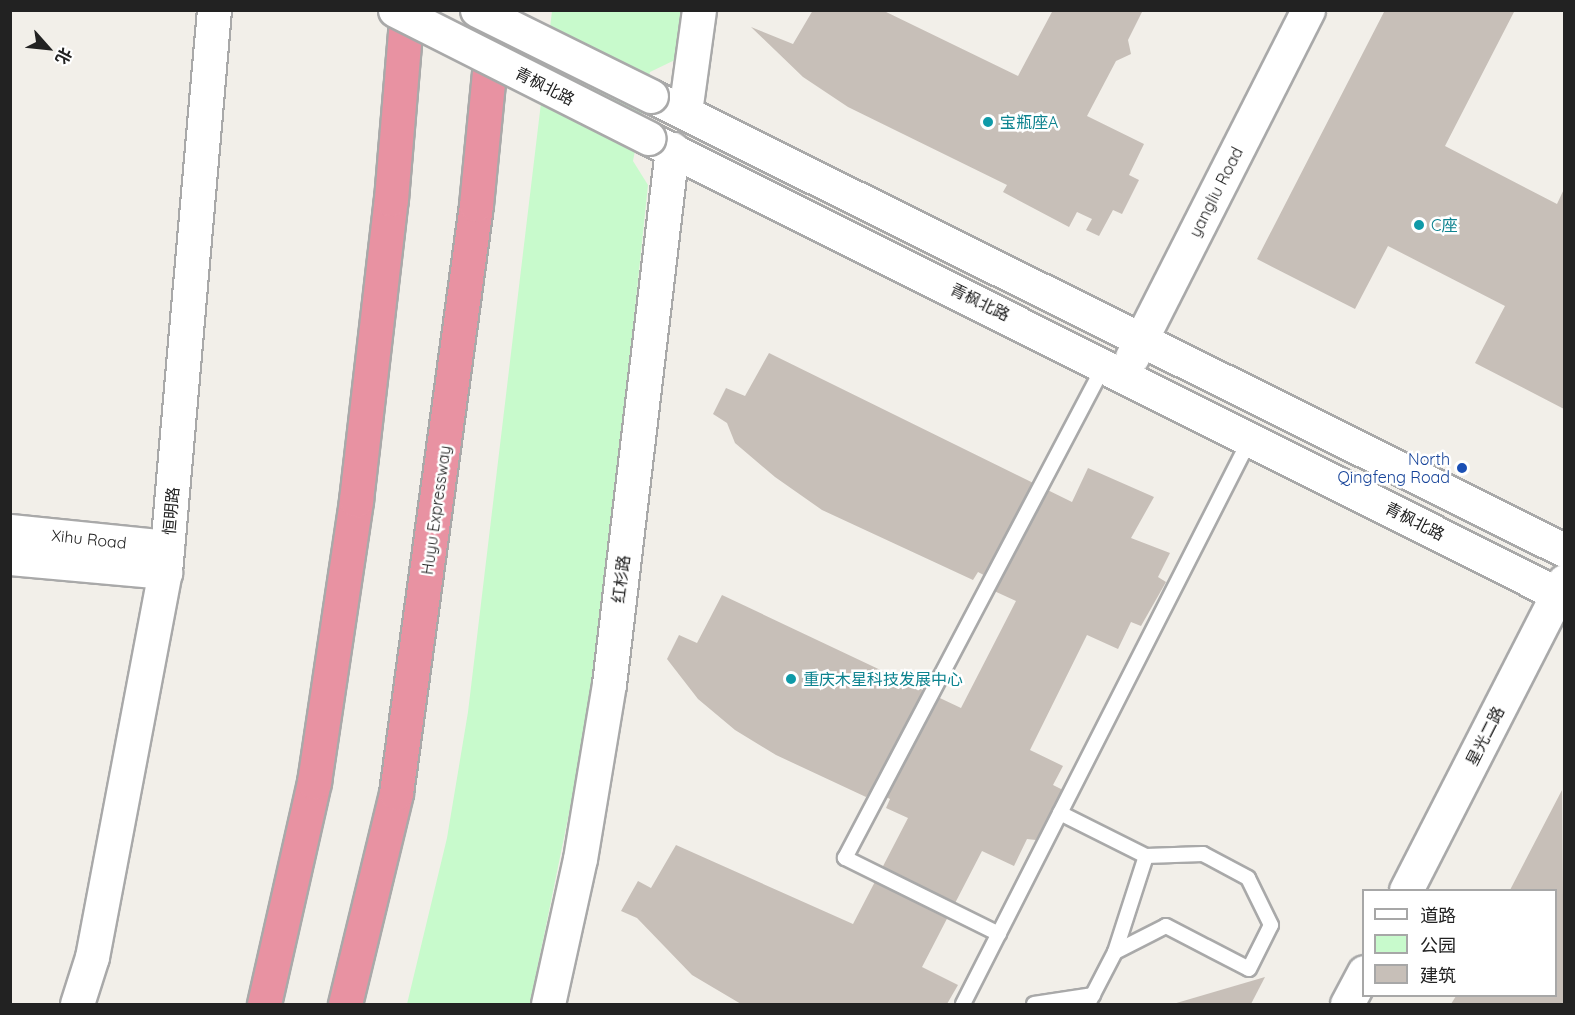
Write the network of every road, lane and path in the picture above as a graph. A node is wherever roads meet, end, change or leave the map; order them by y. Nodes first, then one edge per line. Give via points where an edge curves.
1 (214, 10) edge
2 (395, 10) edge
3 (407, 10) edge
4 (477, 10) edge
5 (495, 10) edge
6 (699, 10) edge
7 (1283, 10) edge
8 (1308, 10) edge
9 (685, 112) junction
10 (660, 144) junction
11 (1133, 333) junction
12 (1114, 369) junction
13 (1251, 437) junction
14 (10, 531) edge
15 (1564, 549) edge
16 (10, 558) edge
17 (166, 560) junction
18 (1562, 590) edge
19 (1060, 813) junction
20 (1146, 856) junction
21 (1407, 889) edge
22 (999, 934) junction
23 (1115, 952) junction
24 (1362, 976) edge
25 (1090, 1000) edge
26 (77, 1005) edge
27 (264, 1005) edge
28 (345, 1005) edge
29 (549, 1005) edge
30 (963, 1005) edge
31 (1035, 1005) edge
32 (1347, 1005) edge

1 - 17 street, 恒明路
2 - 10 street, 青枫北路, bridge
3 - 27 highway via 391,199 354,512 314,782
4 - 9 street, bridge
5 - 28 highway, Huyu Expressway via 476,205 396,793
6 - 9 street
7 - 11 street, yangliu Road
8 - 11 street, yangliu Road
9 - 11 street
10 - 12 street, 青枫北路
10 - 29 street, 红杉路 via 609,684 580,859
11 - 12 street, yangliu Road
11 - 15 street
12 - 13 street, 青枫北路
12 - 22 lane via 845,858
13 - 18 street, 青枫北路
13 - 19 lane
14 - 17 street, Xihu Road
16 - 17 street, Xihu Road
17 - 26 street, 恒明路 via 92,957
18 - 21 street, 星光二路
19 - 20 lane
19 - 22 lane
20 - 23 lane
20 - 23 lane via 1203,854 1248,878 1271,925 1249,969 1166,926
22 - 30 lane
23 - 25 lane
24 - 32 street
25 - 31 lane

